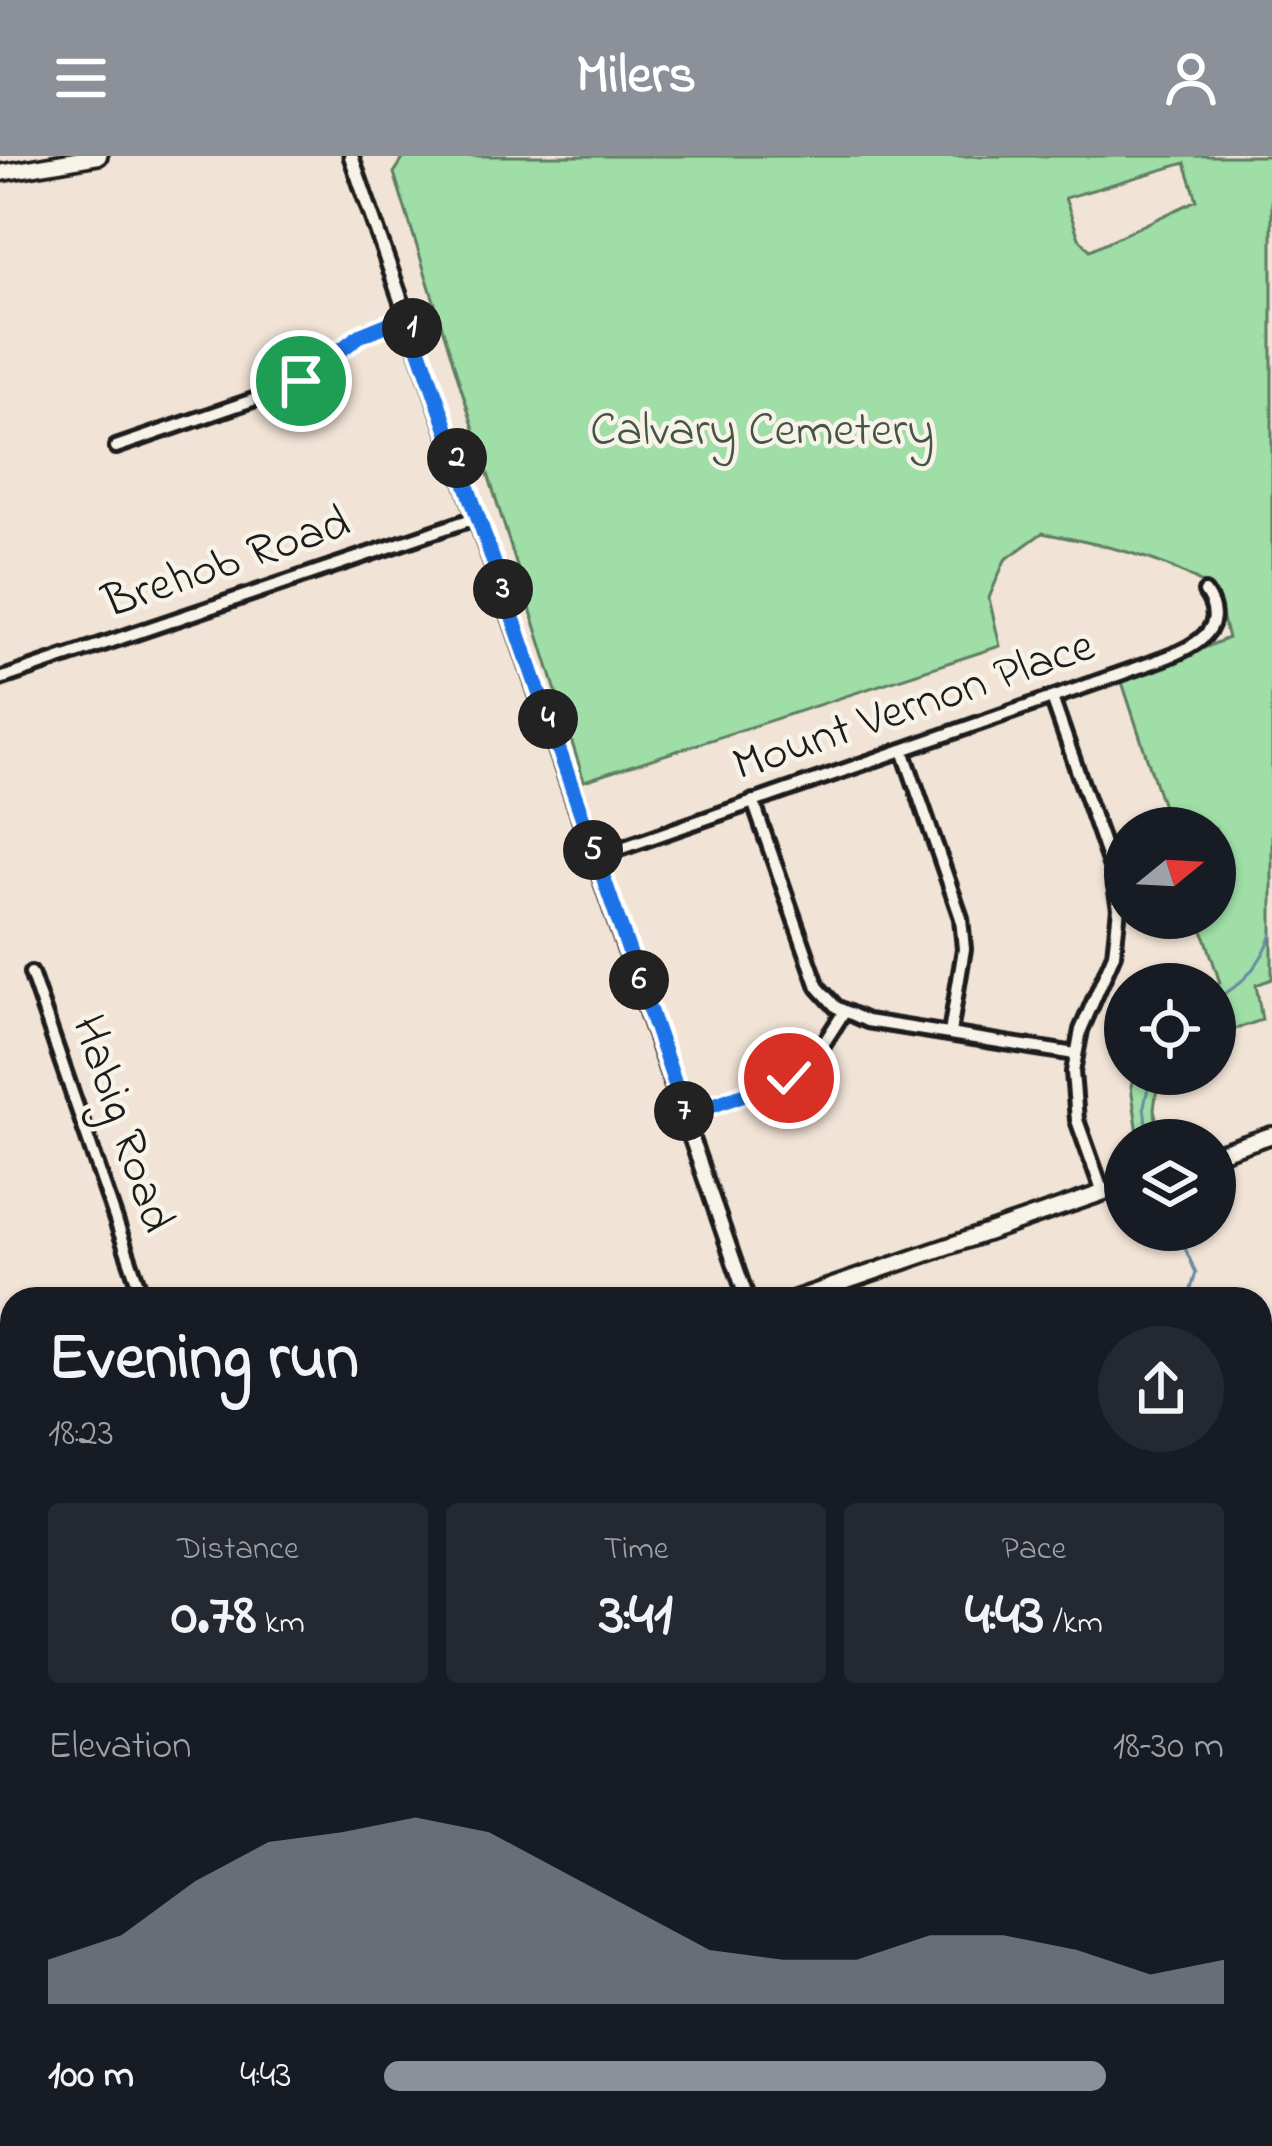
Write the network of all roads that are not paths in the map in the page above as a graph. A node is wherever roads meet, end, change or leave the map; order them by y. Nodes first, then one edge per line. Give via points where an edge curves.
1 (99, 156) edge
2 (351, 156) edge
3 (0, 173) edge
4 (408, 316) junction
5 (116, 447) dead end
6 (478, 517) junction
7 (1205, 592) dead end
8 (0, 680) edge
9 (1052, 698) junction
10 (903, 749) junction
11 (753, 801) junction
12 (596, 857) junction
13 (31, 973) dead end
14 (844, 1012) junction
15 (950, 1034) junction
16 (1075, 1054) junction
17 (686, 1115) junction
18 (1272, 1135) edge
19 (1236, 1147) edge
20 (1103, 1193) joint
21 (139, 1287) edge
22 (743, 1287) edge
23 (830, 1287) edge

1 - 3 main road
2 - 4 street
4 - 5 street via 359,336 284,389
4 - 6 street
6 - 8 street, Brehob Road
6 - 12 street
7 - 9 street, Mount Vernon Place via 1216,617 1207,637
9 - 10 street, Mount Vernon Place
9 - 16 street via 1119,908 1112,962
10 - 11 street, Mount Vernon Place
10 - 15 street via 961,918
11 - 12 street, Mount Vernon Place
11 - 14 street via 814,979
12 - 17 street
13 - 21 street, Habig Road
14 - 15 street
14 - 17 street via 804,1070
15 - 16 street
16 - 20 street via 1077,1120
17 - 22 street
18 - 19 main road
20 - 23 main road

